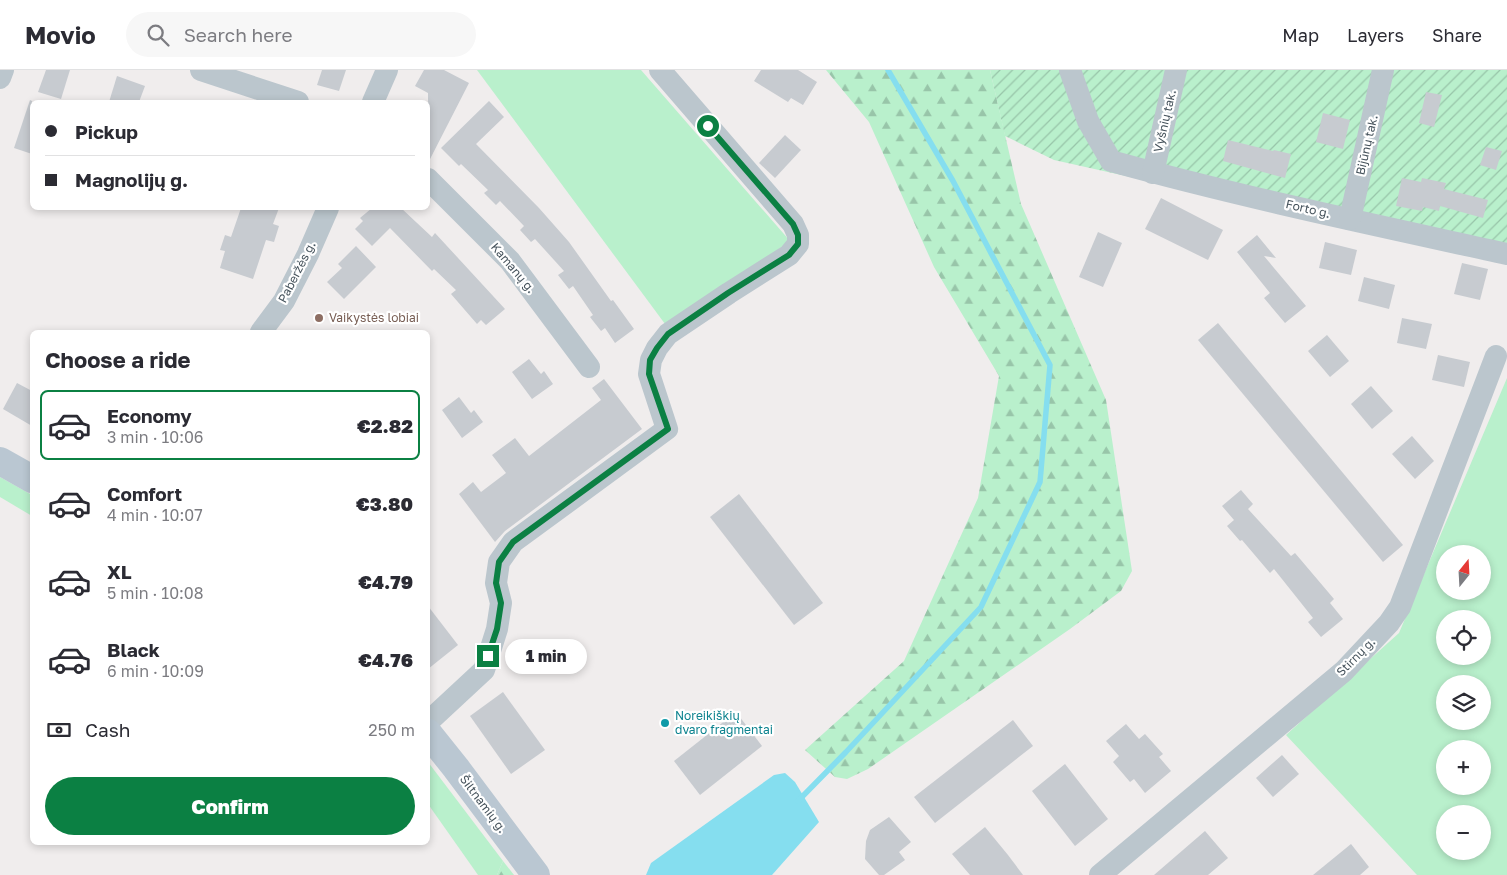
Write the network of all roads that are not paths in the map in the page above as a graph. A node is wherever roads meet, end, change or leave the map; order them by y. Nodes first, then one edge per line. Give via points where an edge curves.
1 (3, 70) edge
2 (201, 70) edge
3 (387, 70) edge
4 (660, 70) edge
5 (1070, 70) edge
6 (1176, 70) edge
7 (1383, 70) edge
8 (0, 78) edge
9 (292, 100) edge
10 (374, 100) edge
11 (1153, 173) junction
12 (430, 181) edge
13 (327, 210) edge
14 (1350, 219) junction
15 (1507, 254) edge
16 (262, 330) edge
17 (1496, 356) dead end
18 (589, 367) dead end
19 (0, 461) edge
20 (30, 478) edge
21 (430, 720) edge
22 (430, 736) edge
23 (536, 875) edge
24 (1100, 875) edge

1 - 8 street
2 - 9 street
3 - 10 street
4 - 21 street via 793,224 798,244 789,255 668,334 657,348 650,360 649,374 668,429 513,542 499,562 496,583 501,603 497,629 484,670
5 - 11 street, Forto g. via 1088,120 1111,161
6 - 11 street, Vyšnių tak.
7 - 14 street, Bijūnų tak.
11 - 14 street, Forto g.
12 - 18 street, Kamanų g. via 510,261
13 - 16 street, Paberžės g. via 284,301
14 - 15 street, Forto g.
17 - 24 street, Stirnų g. via 1400,607 1389,623 1344,670
19 - 20 main road
22 - 23 main road, Šiltnamių g.

